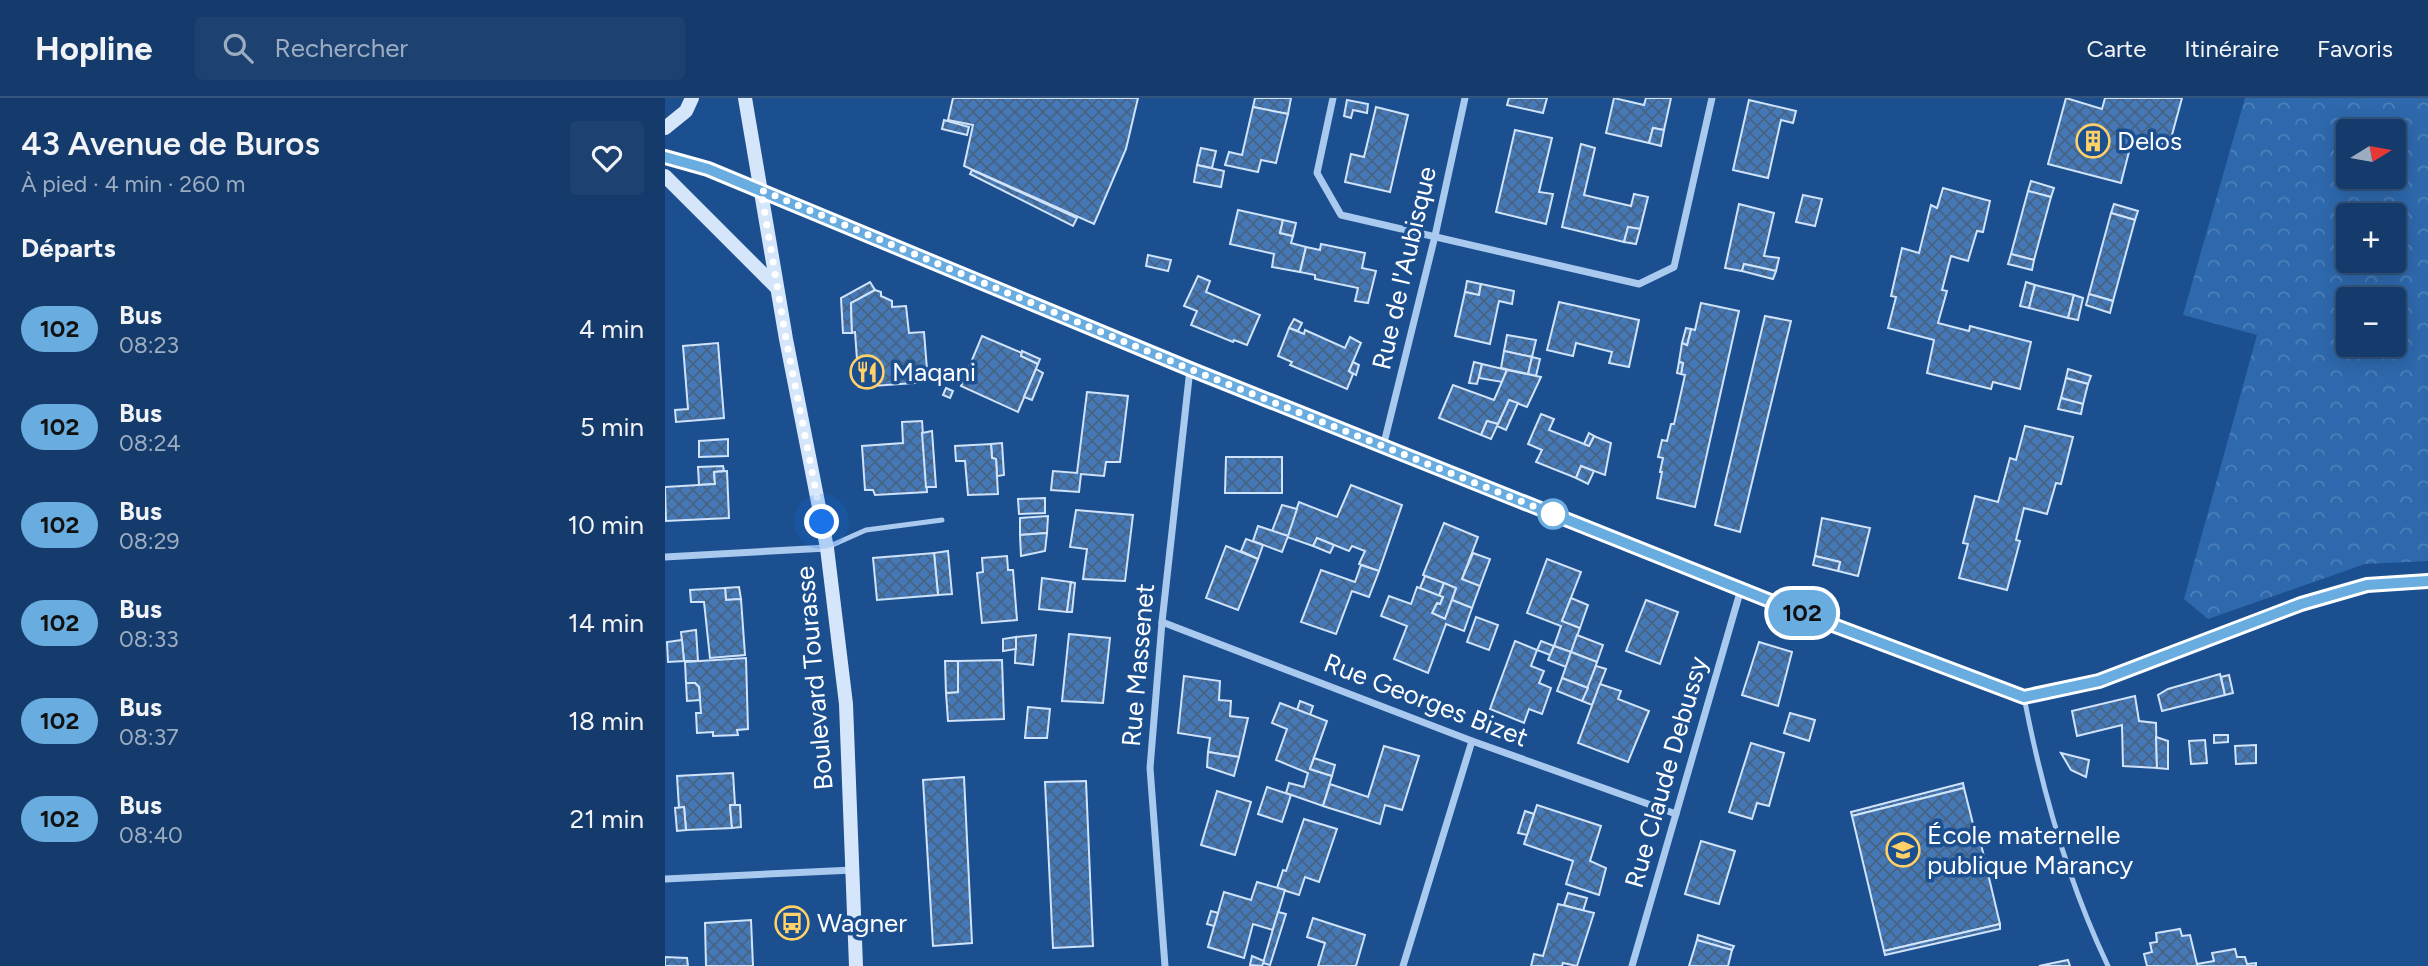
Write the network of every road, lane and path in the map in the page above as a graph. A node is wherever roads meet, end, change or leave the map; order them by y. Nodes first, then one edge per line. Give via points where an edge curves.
1 (692, 98) edge
2 (745, 98) edge
3 (1333, 98) edge
4 (1465, 98) edge
5 (1712, 98) edge
6 (665, 128) edge
7 (665, 157) edge
8 (665, 176) edge
9 (761, 190) junction
10 (1435, 236) junction
11 (777, 288) junction
12 (1190, 369) junction
13 (1383, 446) junction
14 (942, 520) dead end
15 (827, 548) junction
16 (665, 557) edge
17 (2428, 581) edge
18 (1741, 589) junction
19 (1161, 622) junction
20 (2024, 697) junction
21 (1472, 741) junction
22 (1676, 814) junction
23 (853, 870) junction
24 (665, 879) edge
25 (856, 966) edge
26 (1165, 966) edge
27 (1403, 966) edge
28 (1632, 966) edge
29 (2108, 966) edge

1 - 6 main road via 686,111
2 - 9 main road, Boulevard Tourasse
3 - 10 street via 1317,173 1341,215
4 - 10 street, Rue de l'Aubisque
5 - 10 street via 1674,267 1639,284
7 - 9 street
8 - 11 main road
9 - 11 main road, Boulevard Tourasse
9 - 12 street
10 - 13 street, Rue de l'Aubisque
11 - 15 main road, Boulevard Tourasse
12 - 13 street
12 - 19 street, Rue Massenet
13 - 18 street
14 - 15 lane via 866,530
15 - 16 street
15 - 23 main road, Boulevard Tourasse via 846,704
17 - 20 street via 2367,585 2301,604 2099,681
18 - 20 street
18 - 22 street, Rue Claude Debussy
19 - 21 street, Rue Georges Bizet
19 - 26 street, Rue Massenet via 1150,768
20 - 29 lane via 2057,838
21 - 22 street, Rue Georges Bizet
21 - 27 street
22 - 28 street, Rue Claude Debussy
23 - 24 street
23 - 25 main road, Boulevard Tourasse

